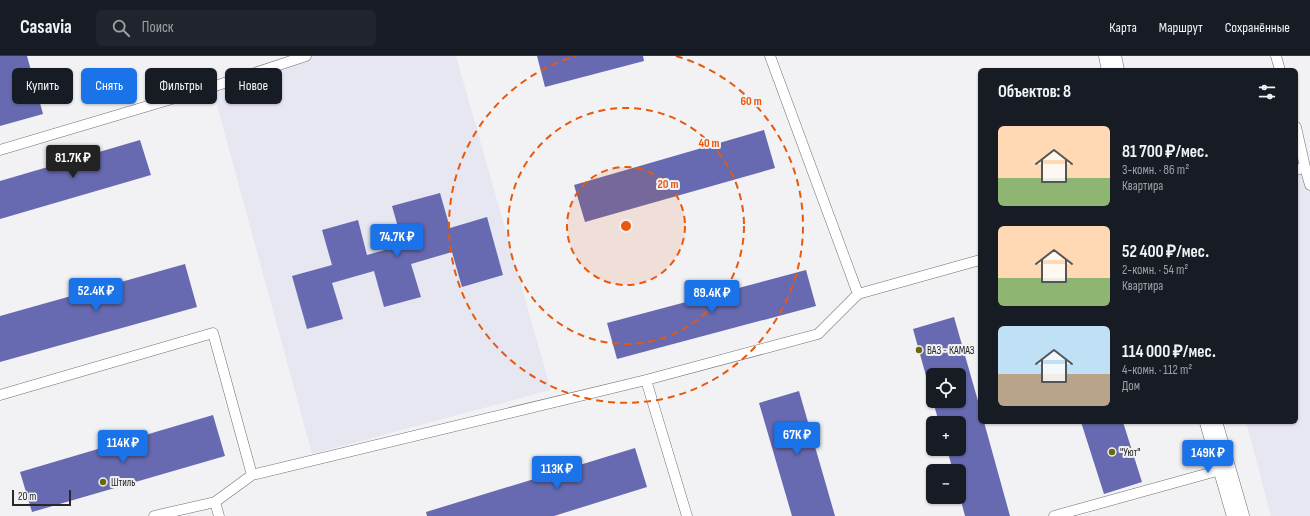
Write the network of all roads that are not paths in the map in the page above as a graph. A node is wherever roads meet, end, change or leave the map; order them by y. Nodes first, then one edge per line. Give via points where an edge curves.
1 (306, 56) edge
2 (770, 56) edge
3 (1110, 56) edge
4 (1276, 56) edge
5 (1113, 68) edge
6 (1279, 68) edge
7 (1298, 131) edge
8 (1306, 147) edge
9 (0, 150) edge
10 (1301, 168) edge
11 (1310, 185) edge
12 (978, 261) edge
13 (858, 294) junction
14 (646, 380) junction
15 (0, 395) edge
16 (1212, 424) edge
17 (1224, 469) junction
18 (252, 475) junction
19 (215, 502) junction
20 (1077, 513) edge
21 (154, 516) edge
22 (219, 516) edge
23 (687, 516) edge
24 (1054, 516) edge
25 (1238, 516) edge

1 - 9 lane via 212,87
2 - 13 lane
3 - 5 street
4 - 6 lane
7 - 8 lane
8 - 10 lane
10 - 11 lane
12 - 13 lane
13 - 14 lane via 818,334
14 - 18 lane
14 - 23 lane
15 - 18 lane via 213,333
16 - 17 street
17 - 20 lane
17 - 25 street
18 - 19 lane
19 - 21 lane
19 - 22 lane
20 - 24 lane

